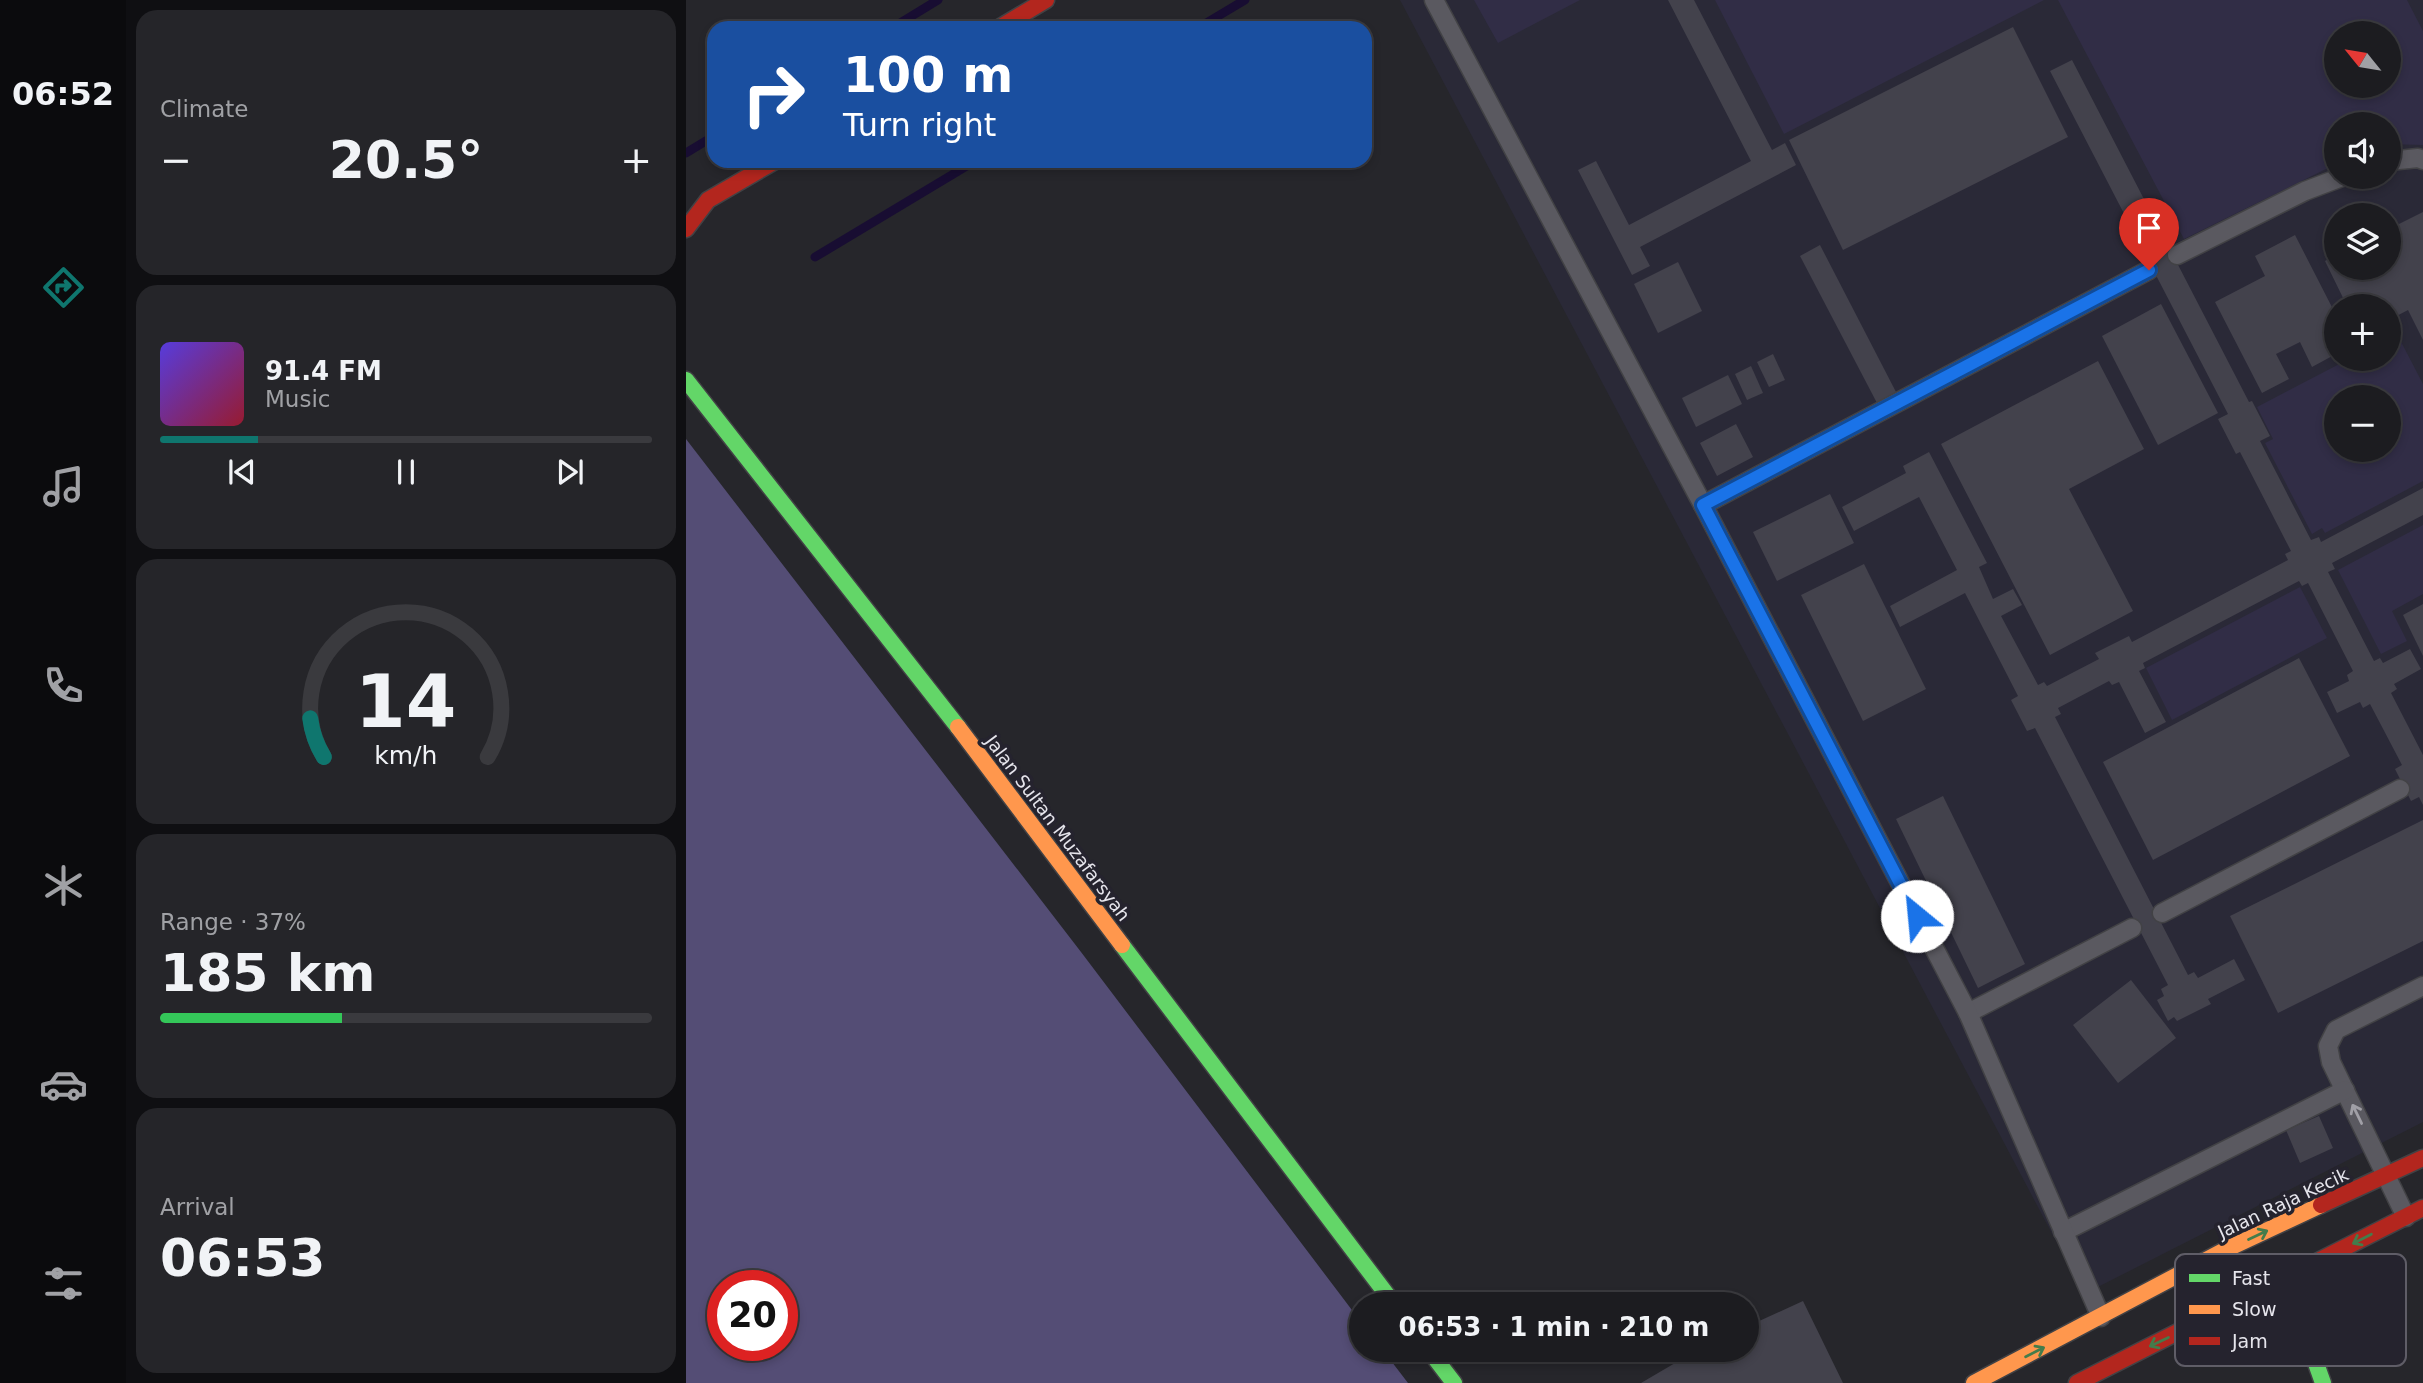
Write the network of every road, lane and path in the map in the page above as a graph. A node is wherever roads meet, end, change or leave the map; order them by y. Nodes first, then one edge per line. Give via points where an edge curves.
1 (1046, 0) edge
2 (1434, 0) edge
3 (1011, 21) edge
4 (2401, 160) edge
5 (2423, 160) edge
6 (763, 168) edge
7 (2324, 184) edge
8 (708, 200) junction
9 (686, 201) edge
10 (686, 229) edge
11 (2177, 256) dead end
12 (2149, 270) dead end
13 (686, 380) edge
14 (1703, 505) junction
15 (2400, 789) dead end
16 (2162, 913) dead end
17 (2132, 928) dead end
18 (2423, 986) edge
19 (1968, 1013) junction
20 (2345, 1090) junction
21 (2423, 1158) edge
22 (2387, 1176) junction
23 (2423, 1208) edge
24 (2406, 1217) junction
25 (2063, 1232) junction
26 (2218, 1254) edge
27 (2334, 1254) edge
28 (2175, 1277) edge
29 (1385, 1292) edge
30 (2101, 1317) junction
31 (2175, 1334) edge
32 (1438, 1362) edge
33 (2317, 1366) edge
34 (1454, 1383) edge
35 (1974, 1383) edge
36 (2077, 1383) edge
37 (2323, 1383) edge

1 - 3 street
2 - 14 lane
4 - 5 lane
6 - 8 street
7 - 11 lane
8 - 9 street
8 - 10 street
12 - 14 lane
13 - 29 street, Jalan Sultan Muzafarsyah via 961,731
14 - 19 lane
15 - 16 lane
17 - 19 lane
18 - 20 lane via 2336,1030 2329,1054
19 - 25 lane
22 -> 20 lane
20 - 25 lane
21 - 22 street, Jalan Raja Kecik
22 - 24 lane
26 -> 22 street, Jalan Raja Kecik
23 - 24 street
24 -> 27 street
25 - 30 lane
30 -> 28 street, Jalan Raja Kecik
35 -> 30 street, Jalan Raja Kecik
31 -> 36 street
32 - 34 street
33 - 37 street

